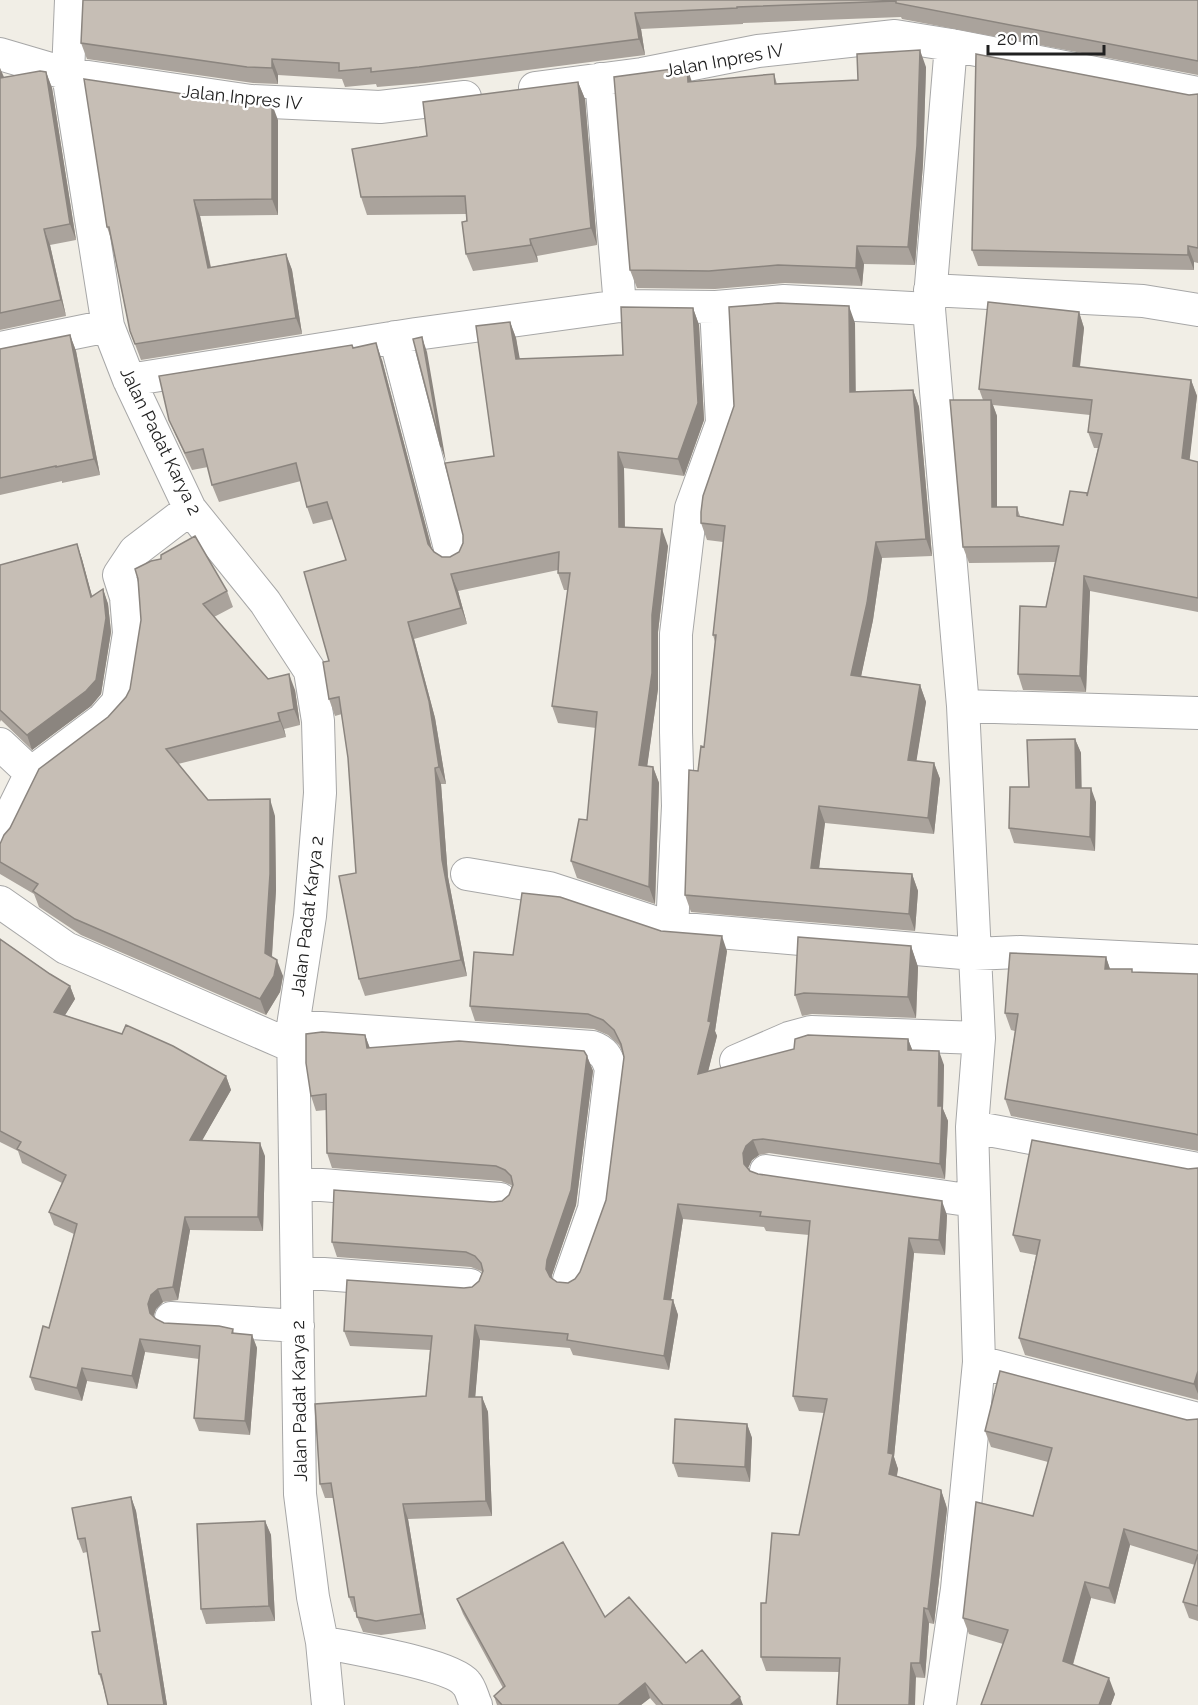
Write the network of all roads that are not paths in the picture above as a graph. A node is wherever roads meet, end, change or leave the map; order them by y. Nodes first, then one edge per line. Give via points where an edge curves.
1 (71, 0) edge
2 (951, 45) junction
3 (0, 54) edge
4 (68, 74) junction
5 (601, 79) junction
6 (1198, 93) edge
7 (929, 300) junction
8 (620, 306) junction
9 (716, 307) junction
10 (1198, 310) edge
11 (108, 326) junction
12 (395, 337) junction
13 (0, 348) edge
14 (129, 380) junction
15 (190, 509) junction
16 (452, 556) edge
17 (963, 706) junction
18 (1198, 713) edge
19 (0, 744) edge
20 (31, 773) junction
21 (0, 836) edge
22 (467, 874) dead end
23 (0, 902) edge
24 (672, 928) junction
25 (974, 954) junction
26 (1198, 962) edge
27 (294, 1036) junction
28 (979, 1038) junction
29 (736, 1061) dead end
30 (972, 1127) junction
31 (1198, 1169) edge
32 (766, 1171) dead end
33 (296, 1184) junction
34 (500, 1199) edge
35 (974, 1201) junction
36 (297, 1272) junction
37 (569, 1280) edge
38 (470, 1286) edge
39 (171, 1318) dead end
40 (298, 1326) junction
41 (979, 1362) junction
42 (1198, 1419) edge
43 (322, 1642) junction
44 (328, 1705) edge
45 (476, 1705) edge
46 (940, 1705) edge

1 - 4 street, Jalan Padat Karya 2
2 - 5 street, Jalan Inpres IV via 895,36 758,51
2 - 6 street, Jalan Inpres IV
2 - 7 street
3 - 4 street, Jalan Inpres IV
4 - 5 street, Jalan Inpres IV via 251,101 380,107
4 - 11 street, Jalan Padat Karya 2
5 - 8 street
7 - 9 street via 784,301
7 - 10 street via 1143,301
7 - 17 street
8 - 9 street
8 - 12 street
9 - 24 street via 722,423 691,508 676,634 678,806
11 - 13 street
11 - 14 street, Jalan Padat Karya 2
12 - 14 street
12 - 16 street
14 - 15 street, Jalan Padat Karya 2
15 - 20 street via 135,551 119,574 126,597 129,633 118,702 103,719
15 - 27 street, Jalan Padat Karya 2 via 265,602 310,671 318,721 320,793 310,916
17 - 18 street
17 - 25 street
19 - 20 street
20 - 21 street
22 - 24 street via 549,888
23 - 27 street via 66,948
24 - 25 street
25 - 26 street via 1020,952
25 - 28 street
27 - 33 street, Jalan Padat Karya 2
27 - 37 street via 601,1050 611,1069 594,1209
28 - 29 street via 811,1032
28 - 30 street
30 - 31 street
30 - 35 street
32 - 35 street
33 - 34 street
33 - 36 street, Jalan Padat Karya 2
35 - 41 street
36 - 38 street
36 - 40 street, Jalan Padat Karya 2
39 - 40 street
40 - 43 street, Jalan Padat Karya 2 via 300,1494
41 - 42 street
41 - 46 street via 957,1589
43 - 44 street, Jalan Padat Karya 2
43 - 45 street via 392,1656 451,1674 466,1683

